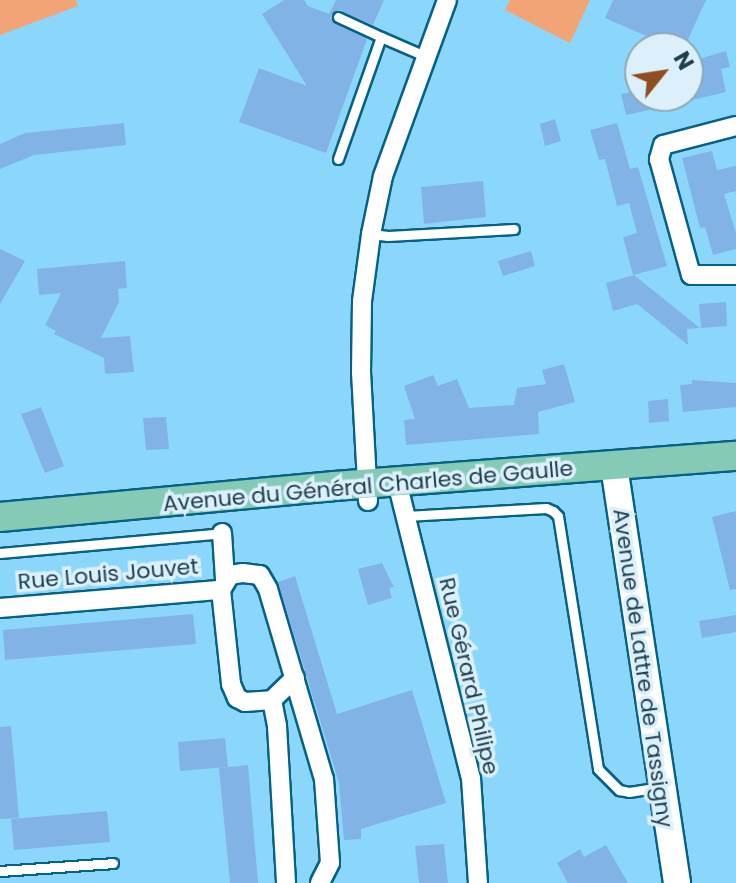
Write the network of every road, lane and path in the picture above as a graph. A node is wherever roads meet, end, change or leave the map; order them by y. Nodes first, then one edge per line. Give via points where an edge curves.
1 (447, 0) edge
2 (338, 17) dead end
3 (381, 37) junction
4 (427, 57) junction
5 (736, 126) edge
6 (338, 159) dead end
7 (514, 229) dead end
8 (371, 234) junction
9 (736, 275) edge
10 (736, 456) edge
11 (736, 473) edge
12 (616, 474) junction
13 (367, 493) junction
14 (402, 499) junction
15 (0, 517) edge
16 (0, 533) edge
17 (222, 533) joint
18 (0, 553) edge
19 (223, 584) junction
20 (0, 608) edge
21 (295, 678) junction
22 (272, 700) junction
23 (660, 787) junction
24 (113, 863) dead end
25 (0, 871) edge
26 (673, 879) edge
27 (286, 883) edge
28 (320, 883) edge
29 (478, 883) edge

1 - 4 street
2 - 3 lane
3 - 4 lane
3 - 6 lane
4 - 8 street via 383,176
5 - 9 street via 663,145 659,159 691,275
7 - 8 lane
8 - 13 street via 362,301
10 - 12 main road, Avenue du Général Charles de Gaulle
11 - 12 main road, Avenue du Général Charles de Gaulle
12 - 14 main road, Avenue du Général Charles de Gaulle
12 - 23 main road, Avenue de Lattre de Tassigny
13 - 14 main road, Avenue du Général Charles de Gaulle
13 - 15 main road, Avenue du Général Charles de Gaulle
13 - 16 main road, Avenue du Général Charles de Gaulle
14 - 23 lane via 546,508 558,516 598,769 619,790
14 - 29 street, Rue Gérard Philipe via 471,778
17 - 18 lane
17 - 19 street
19 - 20 street, Rue Louis Jouvet
19 - 21 street, Rue Louis Jouvet via 243,573 264,579
19 - 22 street, Rue Louis Jouvet via 233,693 245,702
21 - 22 street
21 - 28 street, Rue Louis Jouvet via 324,779 330,863
22 - 27 street
23 - 26 main road, Avenue de Lattre de Tassigny
24 - 25 lane

